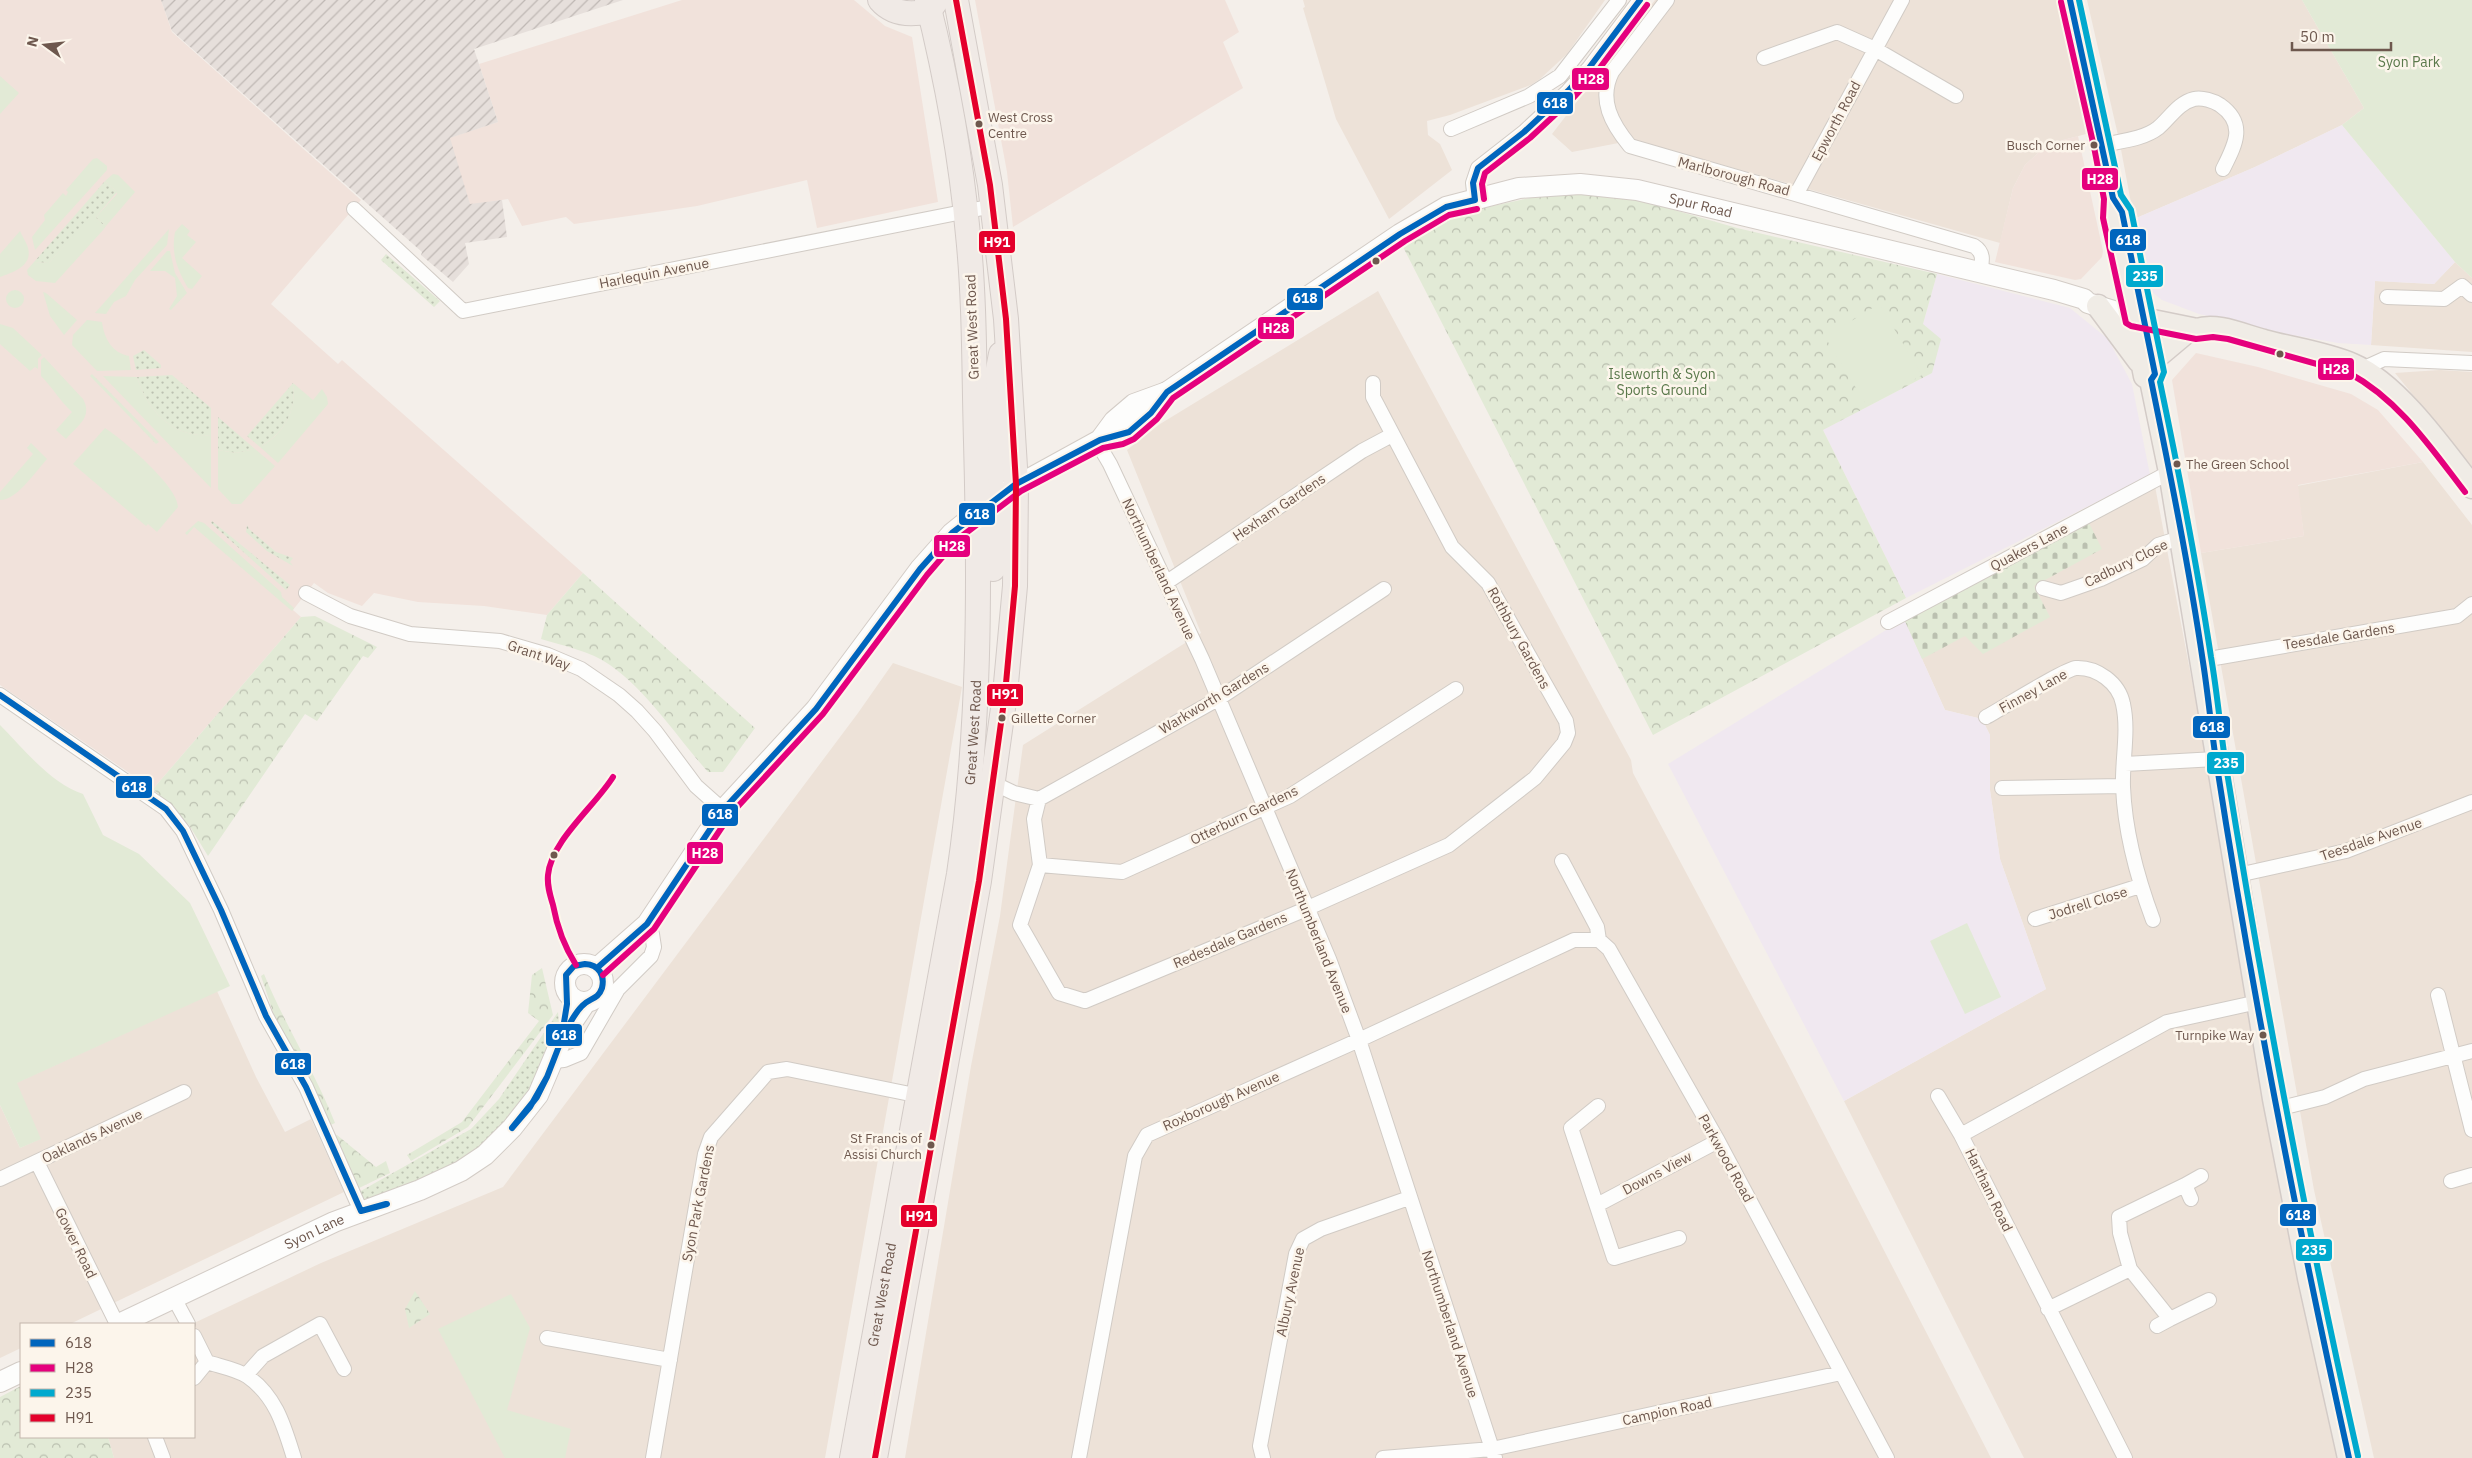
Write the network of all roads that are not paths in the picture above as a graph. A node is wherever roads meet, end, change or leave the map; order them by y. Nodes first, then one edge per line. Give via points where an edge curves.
1 (880, 0) edge
2 (956, 0) edge
3 (1619, 0) edge
4 (1640, 0) edge
5 (1667, 0) edge
6 (1902, 0) edge
7 (2070, 0) edge
8 (931, 4) edge
9 (1875, 49) junction
10 (1764, 58) dead end
11 (1956, 96) dead end
12 (1451, 129) dead end
13 (2103, 145) junction
14 (2223, 170) dead end
15 (1797, 194) junction
16 (1475, 200) junction
17 (993, 206) junction
18 (354, 209) dead end
19 (966, 211) junction
20 (1980, 274) junction
21 (2472, 295) edge
22 (2387, 297) dead end
23 (2091, 302) junction
24 (2138, 312) junction
25 (1007, 326) junction
26 (2198, 328) junction
27 (2472, 363) edge
28 (2149, 369) junction
29 (2362, 369) junction
30 (1373, 383) dead end
31 (1392, 435) junction
32 (1098, 441) junction
33 (2170, 472) junction
34 (1016, 484) junction
35 (2472, 487) edge
36 (978, 511) junction
37 (2180, 538) junction
38 (1166, 582) junction
39 (2044, 588) dead end
40 (1384, 589) dead end
41 (309, 590) dead end
42 (2472, 604) edge
43 (1888, 622) dead end
44 (2203, 660) junction
45 (975, 674) junction
46 (1456, 689) dead end
47 (0, 695) edge
48 (1218, 699) junction
49 (1986, 717) dead end
50 (1564, 743) joint
51 (2216, 759) junction
52 (2124, 764) junction
53 (993, 783) junction
54 (2123, 786) junction
55 (2002, 788) dead end
56 (1039, 799) junction
57 (2472, 802) edge
58 (1263, 808) junction
59 (723, 810) junction
60 (1562, 861) dead end
61 (1040, 865) junction
62 (2238, 875) junction
63 (2140, 886) junction
64 (1307, 908) junction
65 (2035, 920) dead end
66 (2153, 920) dead end
67 (647, 924) junction
68 (1599, 940) junction
69 (597, 968) junction
70 (2438, 995) dead end
71 (577, 999) junction
72 (2258, 1002) junction
73 (1359, 1040) junction
74 (2472, 1051) edge
75 (2452, 1055) junction
76 (554, 1061) junction
77 (184, 1092) dead end
78 (920, 1096) junction
79 (1938, 1096) dead end
80 (1598, 1106) dead end
81 (2277, 1109) junction
82 (2472, 1130) edge
83 (1962, 1135) junction
84 (1718, 1141) junction
85 (36, 1162) junction
86 (2472, 1175) edge
87 (2201, 1176) dead end
88 (0, 1179) edge
89 (2451, 1181) dead end
90 (2185, 1185) junction
91 (1409, 1198) junction
92 (2191, 1199) dead end
93 (1597, 1205) junction
94 (361, 1211) junction
95 (1679, 1238) dead end
96 (2130, 1269) junction
97 (174, 1298) junction
98 (2209, 1300) dead end
99 (2048, 1309) junction
100 (2170, 1319) junction
101 (117, 1323) edge
102 (120, 1323) edge
103 (187, 1323) edge
104 (2157, 1326) dead end
105 (195, 1338) edge
106 (547, 1338) dead end
107 (670, 1360) junction
108 (207, 1362) junction
109 (344, 1369) dead end
110 (20, 1372) edge
111 (1842, 1373) junction
112 (246, 1375) junction
113 (195, 1377) edge
114 (0, 1382) edge
115 (155, 1438) edge
116 (1493, 1454) edge
117 (163, 1458) edge
118 (294, 1458) edge
119 (653, 1458) edge
120 (852, 1458) edge
121 (875, 1458) edge
122 (1080, 1458) edge
123 (1263, 1458) edge
124 (1383, 1458) edge
125 (1887, 1458) edge
126 (2125, 1458) edge
127 (2349, 1458) edge

1 - 8 highway via 899,12 920,13
2 - 17 highway, Great West Road
3 - 12 street via 1560,76 1529,96
4 - 16 street via 1568,91 1524,132 1478,168 1474,183
5 - 15 street, Marlborough Road via 1607,82 1605,92 1609,113 1618,131 1630,146 1646,152
6 - 9 street, Epworth Road
7 - 13 main road
8 - 19 highway, Great West Road
9 - 10 street via 1837,32
9 - 11 street
9 - 15 street, Epworth Road
13 - 14 street via 2147,134 2179,106 2195,98 2214,102 2229,112 2237,127 2234,148
13 - 24 main road via 2113,198 2112,216
15 - 20 street, Marlborough Road via 1974,246 1981,250
16 - 20 main road, Spur Road via 1519,188 1580,184 1637,190
16 - 32 main road, Spur Road via 1446,207 1400,234 1167,392 1151,413 1129,432
17 - 19 street, Harlequin Avenue
17 - 25 highway, Great West Road
18 - 19 street, Harlequin Avenue via 462,311
19 - 36 highway, Great West Road
20 - 23 main road, Spur Road
21 - 22 street via 2462,286 2444,299
23 - 24 main road, Spur Road
23 - 28 main road
24 - 26 main road
24 - 28 main road
25 - 34 highway, Great West Road
25 - 36 highway via 995,388 994,461 987,493
26 - 28 main road
26 - 29 main road via 2328,357
27 - 29 street via 2384,359
28 - 33 main road
29 - 35 main road via 2385,384
30 - 31 street, Rothbury Gardens via 1373,396
31 - 38 street, Hexham Gardens via 1362,451
31 - 50 street, Rothbury Gardens via 1452,546 1488,583 1566,721 1568,733
32 - 34 main road
32 - 38 street, Northumberland Avenue
33 - 37 main road
33 - 43 street, Quakers Lane
34 - 36 main road
34 - 45 highway via 997,523 993,545 993,610
34 - 53 highway, Great West Road via 1014,586
36 - 45 highway, Great West Road
36 - 59 main road via 952,533 920,569 816,709
37 - 39 street, Cadbury Close via 2158,545 2143,559 2101,579 2060,593
37 - 44 main road
38 - 48 street, Northumberland Avenue
40 - 48 street, Warkworth Gardens
41 - 59 street, Grant Way via 331,607 350,616 410,634 500,641 581,669 637,711 656,731 696,786
42 - 44 street, Teesdale Gardens via 2457,616
44 - 51 main road
45 - 78 highway, Great West Road via 969,810
46 - 58 street, Otterburn Gardens via 1290,796
47 - 94 street via 160,805 183,831 266,1016 306,1088
48 - 56 street, Warkworth Gardens
48 - 58 street, Northumberland Avenue
49 - 52 street, Finney Lane via 2074,668 2093,670 2111,681 2123,703
50 - 64 street, Redesdale Gardens via 1535,778 1449,846
51 - 52 street
51 - 62 main road
52 - 54 street, Finney Lane
53 - 56 street via 1014,793
53 - 121 highway, Great West Road via 978,890
54 - 55 street
54 - 63 street, Finney Lane via 2129,847
56 - 61 street, Redesdale Gardens via 1034,818
57 - 62 street, Teesdale Avenue via 2346,851
58 - 61 street, Otterburn Gardens via 1122,872
58 - 64 street, Northumberland Avenue
59 - 67 main road
60 - 68 street, Parkwood Road via 1597,927
61 - 64 street, Redesdale Gardens via 1020,925 1059,992 1085,1001
62 - 72 main road
63 - 65 street, Jodrell Close
63 - 66 street, Finney Lane
64 - 73 street, Northumberland Avenue
67 - 69 main road
67 - 76 street via 654,947 651,956 618,989 581,1053
68 - 73 street, Roxborough Avenue via 1574,940
68 - 84 street, Parkwood Road via 1610,949
69 - 71 main road via 603,979 598,997
69 - 71 main road via 592,964 579,964 569,970 564,982
70 - 75 street
71 - 76 main road, Syon Lane
72 - 81 main road
72 - 83 street, Hartham Road via 2168,1022
73 - 91 street, Northumberland Avenue
73 - 122 street, Roxborough Avenue via 1146,1134 1135,1156
74 - 75 street
75 - 81 street via 2364,1079 2311,1102
75 - 82 street
76 - 94 main road, Syon Lane via 530,1107 485,1155 461,1171 420,1190
77 - 85 street, Oaklands Avenue
78 - 107 street, Syon Park Gardens via 787,1069 768,1072 711,1137
78 - 120 highway, Great West Road
79 - 83 street
80 - 93 street via 1572,1128
81 - 127 main road via 2309,1278
83 - 99 street, Hartham Road
84 - 93 street, Downs View
84 - 111 street, Parkwood Road
85 - 88 street, Oaklands Avenue
85 - 101 street, Gower Road
86 - 89 street
87 - 90 street
90 - 92 street
90 - 96 street via 2119,1217
91 - 116 street, Northumberland Avenue
91 - 123 street, Albury Avenue via 1321,1229 1303,1239 1296,1254 1260,1446
93 - 95 street via 1614,1258
94 - 97 main road, Syon Lane
96 - 99 street
96 - 100 street
97 - 102 main road, Syon Lane
97 - 103 street
98 - 100 street
99 - 126 street, Hartham Road
100 - 104 street
105 - 108 street
106 - 107 street
107 - 119 street, Syon Park Gardens
108 - 112 street
108 - 113 street
109 - 112 street via 320,1324 263,1356
110 - 114 main road
111 - 116 street, Campion Road
111 - 125 street, Parkwood Road
112 - 118 street via 268,1395 281,1416
115 - 117 street
116 - 124 street

